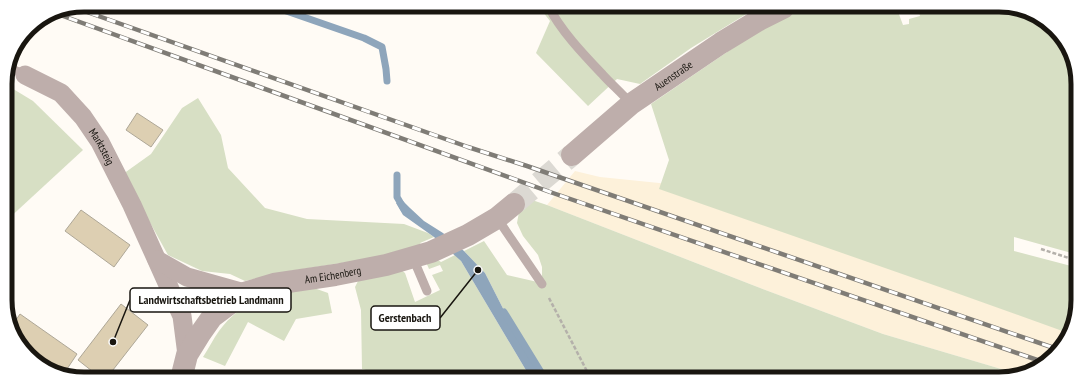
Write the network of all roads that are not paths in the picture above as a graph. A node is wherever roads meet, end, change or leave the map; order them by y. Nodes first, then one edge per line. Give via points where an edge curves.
1 (551, 12) edge
2 (775, 12) edge
3 (13, 70) edge
4 (25, 75) joint
5 (631, 104) junction
6 (572, 155) tunnel mouth
7 (514, 204) tunnel mouth
8 (497, 218) junction
9 (422, 255) junction
10 (157, 260) junction
11 (542, 284) road end
12 (427, 291) dead end
13 (244, 293) junction
14 (184, 365) edge

1 - 5 lane via 574,42
2 - 5 street, Auenstraße via 721,43
3 - 4 lane, Marktsteig
4 - 10 street, Marktsteig via 61,93 100,142
5 - 6 street, Auenstraße
7 - 8 street, Am Eichenberg
8 - 9 street, Am Eichenberg via 468,235
8 - 11 lane
9 - 12 lane
9 - 13 street, Am Eichenberg via 335,275 274,284
10 - 13 street via 187,277
10 - 14 street, Marktsteig via 182,316
13 - 14 street, Am Eichenberg via 212,317

